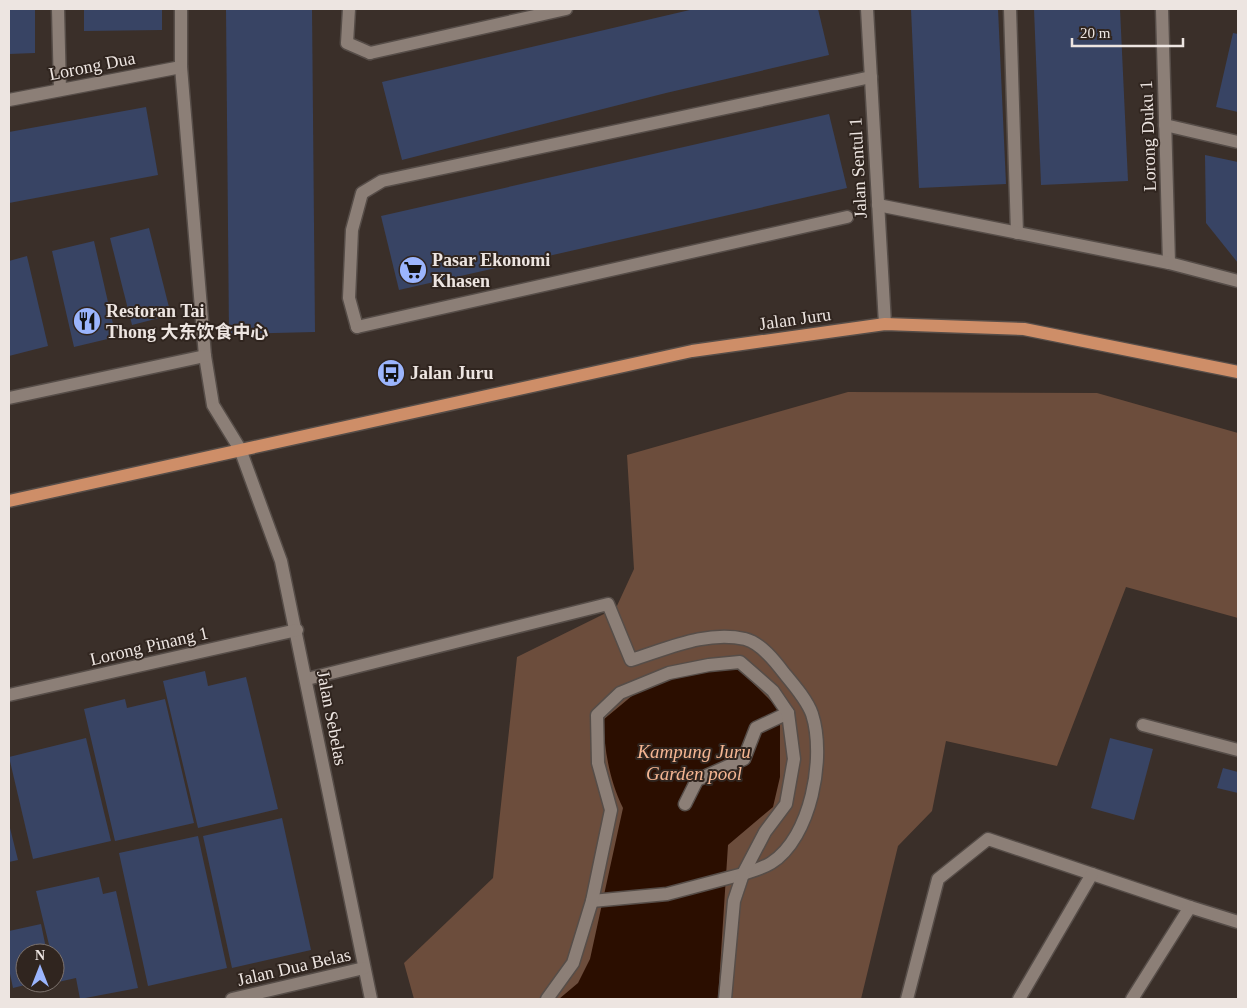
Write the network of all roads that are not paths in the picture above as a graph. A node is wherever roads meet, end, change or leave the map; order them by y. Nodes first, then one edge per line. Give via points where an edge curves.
1 (58, 9) edge
2 (181, 9) edge
3 (349, 9) edge
4 (566, 9) edge
5 (866, 9) edge
6 (1010, 9) edge
7 (1162, 9) edge
8 (181, 67) junction
9 (870, 77) junction
10 (60, 90) junction
11 (9, 100) edge
12 (1165, 125) junction
13 (1238, 142) edge
14 (878, 205) junction
15 (847, 216) dead end
16 (1017, 233) junction
17 (1168, 263) junction
18 (1238, 281) edge
19 (885, 324) junction
20 (205, 356) junction
21 (1238, 372) edge
22 (9, 398) edge
23 (240, 449) junction
24 (9, 501) edge
25 (297, 630) junction
26 (306, 679) junction
27 (9, 695) edge
28 (788, 713) junction
29 (1143, 725) dead end
30 (1238, 750) edge
31 (685, 804) dead end
32 (743, 874) junction
33 (1092, 874) junction
34 (592, 901) junction
35 (1190, 907) junction
36 (1238, 922) edge
37 (364, 968) junction
38 (232, 999) edge
39 (371, 999) edge
40 (546, 999) edge
41 (725, 999) edge
42 (907, 999) edge
43 (1019, 999) edge
44 (1132, 999) edge

1 - 10 street
2 - 8 street, Jalan Sebelas
3 - 4 street via 347,43 370,53
5 - 9 street, Jalan Sentul 1
6 - 16 street
7 - 12 street, Lorong Duku 1
8 - 10 street, Lorong Dua
8 - 20 street, Jalan Sebelas
9 - 14 street, Jalan Sentul 1
9 - 15 street via 382,181 362,193 352,230 349,298 357,328
10 - 11 street, Lorong Dua
12 - 13 street
12 - 17 street, Lorong Duku 1
14 - 16 street
14 - 19 street, Jalan Sentul 1
16 - 17 street
17 - 18 street
19 - 21 main road, Jalan Juru via 1024,329
19 - 23 main road, Jalan Juru via 692,351
20 - 22 street
20 - 23 street, Jalan Sebelas via 212,405
23 - 24 main road, Jalan Juru
23 - 25 street, Jalan Sebelas via 281,561
25 - 26 street, Jalan Sebelas
25 - 27 street, Lorong Pinang 1
26 - 32 street via 608,604 631,660 704,638 746,640 770,655 796,688 812,714 816,746 815,777 807,814 792,842 771,863
26 - 37 street, Jalan Sebelas
28 - 31 street via 756,728 744,759 697,780
28 - 32 street via 794,759 786,804
28 - 34 street via 774,691 740,662 669,673 620,693 596,715 598,763 611,810
29 - 30 street
32 - 34 street via 667,894
32 - 41 street via 734,901
33 - 35 street
33 - 42 street via 988,839 938,878
33 - 43 street
34 - 40 street via 573,963
35 - 36 street
35 - 44 street
37 - 38 street, Jalan Dua Belas
37 - 39 street, Jalan Sebelas

